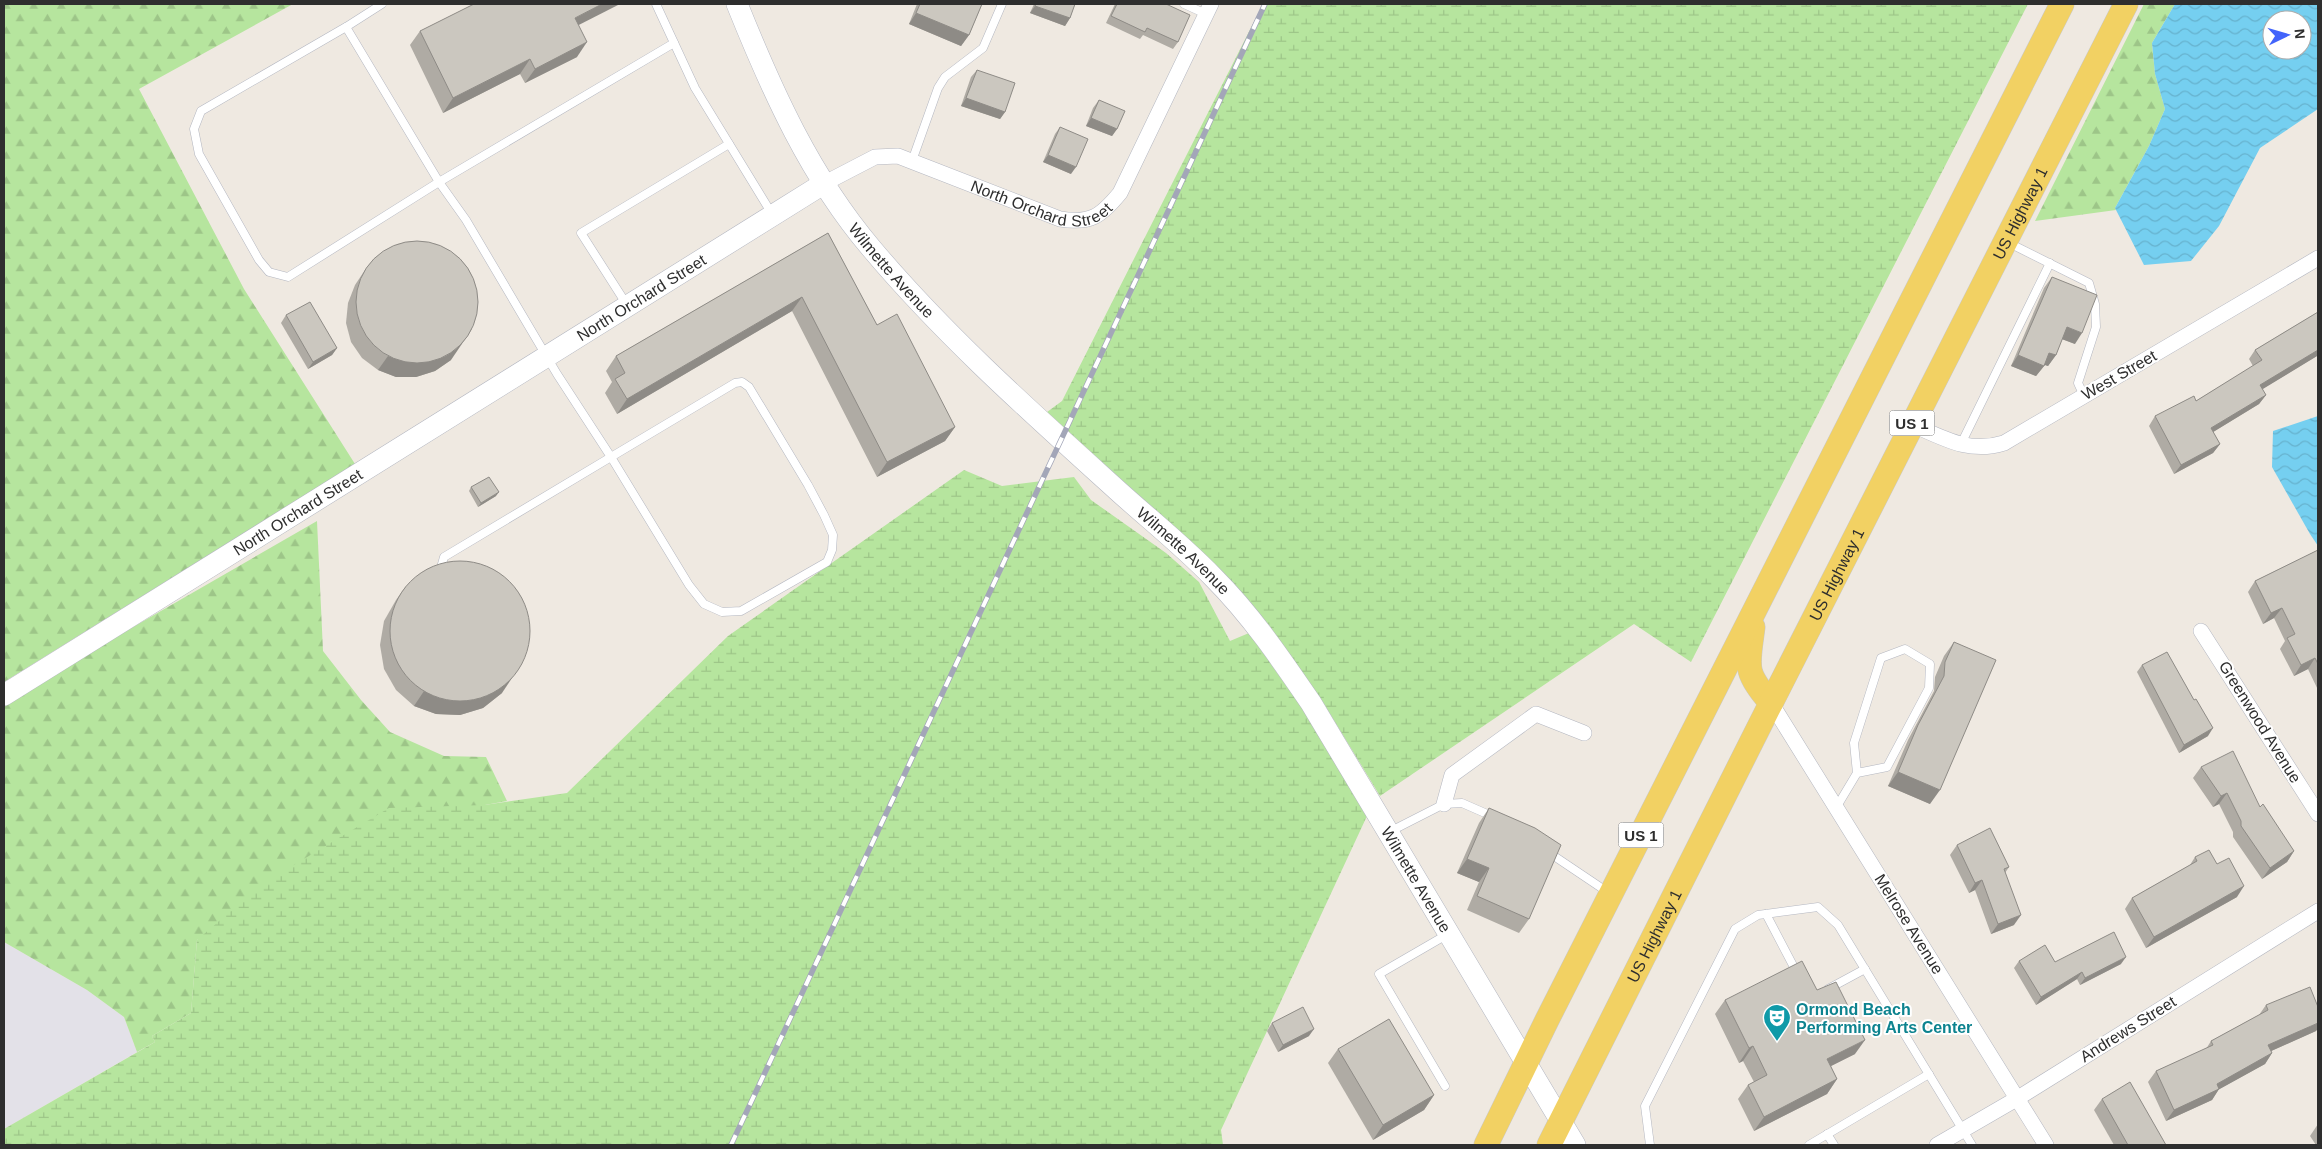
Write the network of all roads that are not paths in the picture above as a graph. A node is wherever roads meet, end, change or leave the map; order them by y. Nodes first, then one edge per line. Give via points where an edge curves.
1 (382, 4) edge
2 (656, 4) edge
3 (737, 4) edge
4 (1002, 4) edge
5 (1184, 4) edge
6 (2062, 4) edge
7 (2126, 4) edge
8 (1208, 9) edge
9 (346, 27) junction
10 (674, 43) junction
11 (729, 144) junction
12 (912, 161) junction
13 (439, 182) junction
14 (823, 184) junction
15 (772, 214) junction
16 (2005, 241) junction
17 (2318, 258) edge
18 (2050, 263) junction
19 (627, 305) junction
20 (546, 356) junction
21 (2084, 396) junction
22 (1911, 424) junction
23 (1961, 444) junction
24 (611, 457) junction
25 (440, 571) edge
26 (1756, 608) junction
27 (2201, 631) dead end
28 (4, 695) edge
29 (1771, 703) junction
30 (1584, 733) dead end
31 (1857, 773) junction
32 (1444, 804) junction
33 (1836, 808) junction
34 (2318, 814) edge
35 (1500, 821) edge
36 (1389, 832) junction
37 (1539, 846) edge
38 (1611, 894) junction
39 (2318, 911) edge
40 (1762, 915) junction
41 (1449, 933) junction
42 (1865, 969) junction
43 (1800, 978) edge
44 (1819, 994) edge
45 (1526, 1063) junction
46 (1929, 1074) junction
47 (1445, 1086) dead end
48 (2018, 1098) junction
49 (1560, 1120) junction
50 (1964, 1130) junction
51 (1827, 1134) junction
52 (1486, 1145) edge
53 (1549, 1145) edge
54 (1575, 1145) edge
55 (1650, 1145) edge
56 (1809, 1145) edge
57 (1834, 1145) edge
58 (1937, 1145) edge
59 (1972, 1145) edge
60 (2046, 1145) edge

1 - 9 lane
2 - 10 lane
3 - 14 street, Wilmette Avenue via 769,83
4 - 12 lane via 983,48 945,77 938,88
5 - 8 lane
6 - 26 main road, US 1
7 - 16 main road, US Highway 1 / US 1
8 - 12 street, North Orchard Street via 1120,193 1102,214 1088,220 1060,219
9 - 13 lane
9 - 13 lane via 202,111 194,128 199,154 259,260 269,272 288,277
10 - 11 lane via 695,88
10 - 13 lane
11 - 15 lane
11 - 19 lane via 581,233
12 - 14 street, North Orchard Street via 898,156 875,156
13 - 20 lane via 466,220
14 - 15 street, North Orchard Street
14 - 36 street, Wilmette Avenue via 870,247 925,308 1061,440 1213,577 1263,634 1312,703
15 - 19 street, North Orchard Street
16 - 18 lane
16 - 22 main road, US Highway 1 / US 1
17 - 21 street, West Street
18 - 21 lane via 2089,283 2095,304 2096,327 2078,383
18 - 23 lane
19 - 20 street, North Orchard Street
20 - 24 lane
20 - 28 street, North Orchard Street
21 - 23 street, West Street via 2004,443 1988,448
22 - 23 street, West Street
22 - 29 main road, US Highway 1 / US 1
24 - 24 lane via 677,568 704,604 722,612 741,611 827,562 832,550 832,535 824,515 749,387 742,382 735,383
24 - 25 lane via 444,557
26 - 29 main road via 1748,664 1754,682
26 - 38 main road, US 1
27 - 34 street, Greenwood Avenue
29 - 33 street, Melrose Avenue
29 - 49 main road, US Highway 1 / US 1
30 - 32 street via 1536,714 1452,775
31 - 31 lane via 1854,743 1881,658 1905,649 1930,664 1930,688 1887,767
31 - 33 lane
32 - 35 lane via 1462,802
32 - 36 lane
33 - 48 street, Melrose Avenue
36 - 41 street, Wilmette Avenue
37 - 38 lane
38 - 45 main road, US 1
39 - 48 street, Andrews Street
40 - 42 lane via 1818,907 1838,925
40 - 43 lane
40 - 55 lane via 1735,930 1659,1076 1645,1106
41 - 45 street, Wilmette Avenue
41 - 47 lane via 1379,974
42 - 44 lane
42 - 46 lane
45 - 49 street, Wilmette Avenue
45 - 52 main road, US 1
46 - 50 lane
46 - 51 lane
48 - 50 street, Andrews Street
48 - 60 street, Melrose Avenue
49 - 53 main road, US Highway 1 / US 1
49 - 54 street, Wilmette Avenue
50 - 58 street, Andrews Street
50 - 59 lane
51 - 56 lane
51 - 57 lane

